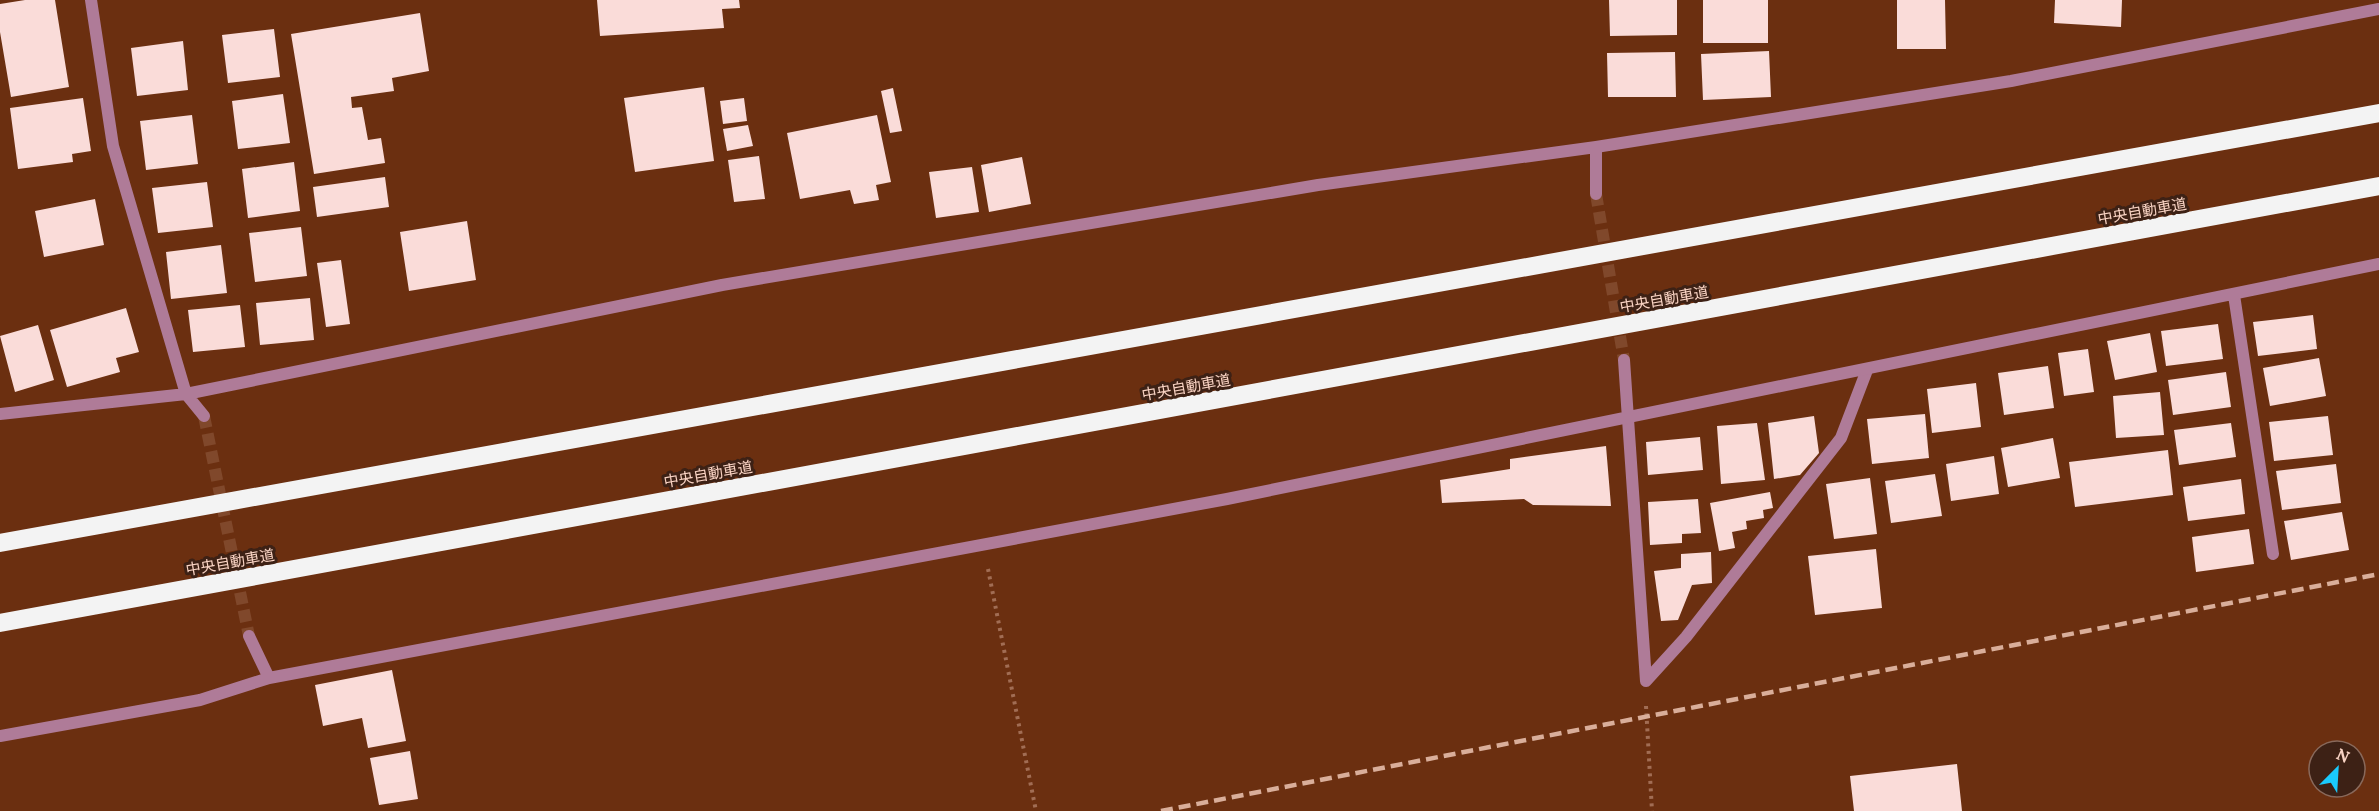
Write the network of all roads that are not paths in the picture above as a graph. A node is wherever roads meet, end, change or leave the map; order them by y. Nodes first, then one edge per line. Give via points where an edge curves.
1 (91, 0) edge
2 (2379, 9) edge
3 (2379, 113) edge
4 (1596, 147) junction
5 (2379, 186) edge
6 (1596, 194) tunnel mouth
7 (2379, 264) edge
8 (2234, 295) junction
9 (1624, 360) tunnel mouth
10 (1867, 370) junction
11 (186, 394) junction
12 (0, 414) edge
13 (204, 417) tunnel mouth
14 (1628, 419) junction
15 (0, 543) edge
16 (2273, 554) dead end
17 (0, 623) edge
18 (249, 636) tunnel mouth
19 (269, 678) junction
20 (0, 736) edge

1 - 11 street via 113,146
2 - 4 street via 2011,81
3 - 15 highway
4 - 6 street
4 - 11 street via 1318,185 722,285
5 - 17 highway, 中央自動車道
7 - 8 street
8 - 10 street
8 - 16 street
9 - 14 street
10 - 14 street
10 - 14 street via 1841,438 1686,637 1646,681
11 - 12 street
11 - 13 street
14 - 19 street via 983,545
18 - 19 street
19 - 20 street via 200,700

